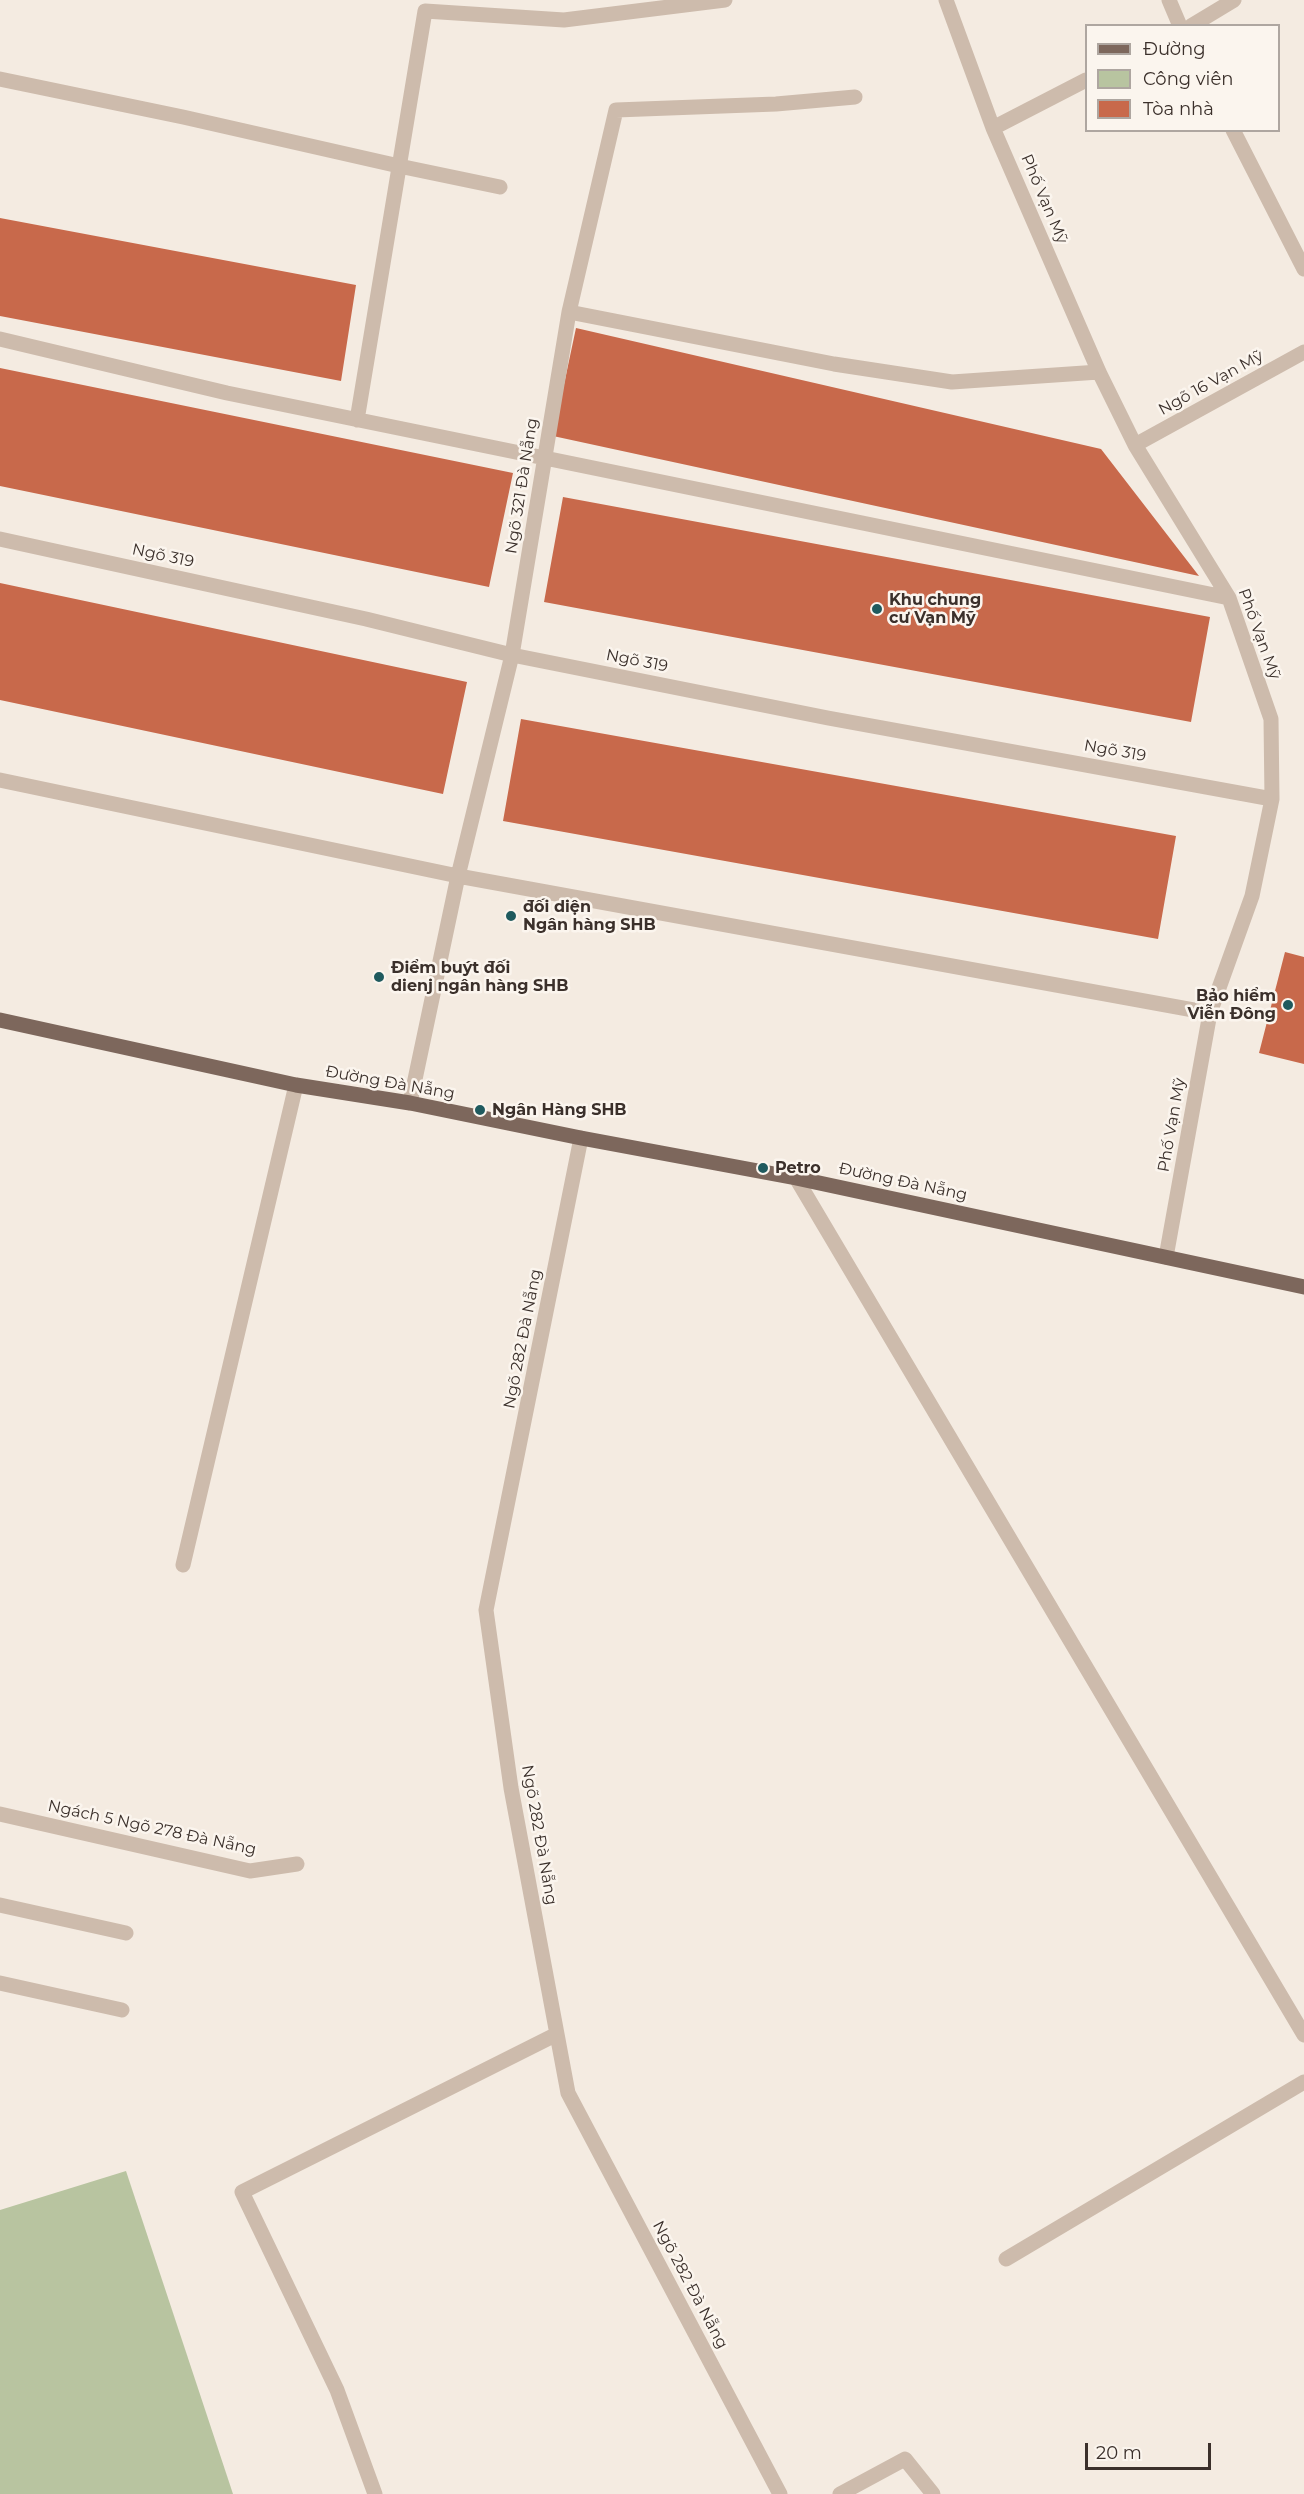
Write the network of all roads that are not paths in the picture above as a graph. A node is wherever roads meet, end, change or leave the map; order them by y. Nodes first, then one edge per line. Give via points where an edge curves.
1 (726, 0) edge
2 (946, 0) edge
3 (1169, 0) edge
4 (1234, 0) edge
5 (1179, 24) edge
6 (1194, 24) edge
7 (0, 79) edge
8 (1085, 81) edge
9 (855, 97) dead end
10 (993, 128) junction
11 (1234, 132) edge
12 (399, 166) junction
13 (500, 187) dead end
14 (1304, 269) edge
15 (569, 312) junction
16 (0, 339) edge
17 (1304, 352) edge
18 (1099, 372) junction
19 (357, 420) junction
20 (1135, 445) junction
21 (544, 459) junction
22 (0, 539) edge
23 (1229, 598) junction
24 (512, 655) junction
25 (0, 780) edge
26 (1272, 799) junction
27 (458, 876) junction
28 (1210, 1013) junction
29 (0, 1020) edge
30 (296, 1085) junction
31 (410, 1103) junction
32 (581, 1138) junction
33 (796, 1178) junction
34 (1166, 1257) junction
35 (1304, 1287) edge
36 (183, 1565) dead end
37 (0, 1814) edge
38 (297, 1864) dead end
39 (0, 1905) edge
40 (126, 1933) dead end
41 (0, 1983) edge
42 (122, 2010) dead end
43 (557, 2034) junction
44 (1304, 2035) edge
45 (1304, 2082) edge
46 (1006, 2259) dead end
47 (375, 2494) edge
48 (780, 2494) edge
49 (840, 2494) edge
50 (933, 2494) edge

1 - 12 street via 564,20 425,11
2 - 10 street, Phố Vạn Mỹ
3 - 5 street
4 - 6 street
7 - 12 street
8 - 10 street
9 - 15 street, Ngõ 321 Đà Nẵng via 615,110
10 - 18 street, Phố Vạn Mỹ
11 - 14 street
12 - 13 street
12 - 19 street
15 - 18 street via 834,364 952,382
15 - 21 street, Ngõ 321 Đà Nẵng
16 - 19 street
17 - 20 street, Ngõ 16 Vạn Mỹ
18 - 20 street, Phố Vạn Mỹ
19 - 21 street
20 - 23 street, Phố Vạn Mỹ
21 - 23 street
21 - 24 street, Ngõ 321 Đà Nẵng
22 - 24 street, Ngõ 319
23 - 26 street, Phố Vạn Mỹ via 1271,719
24 - 26 street, Ngõ 319
24 - 27 street, Ngõ 321 Đà Nẵng
25 - 27 street
26 - 28 street, Phố Vạn Mỹ via 1252,896
27 - 28 street
27 - 31 street, Ngõ 321 Đà Nẵng
28 - 34 street, Phố Vạn Mỹ
29 - 30 main road, Đường Đà Nẵng
30 - 31 main road, Đường Đà Nẵng
30 - 36 street
31 - 32 main road, Đường Đà Nẵng
32 - 33 main road, Đường Đà Nẵng
32 - 43 street, Ngõ 282 Đà Nẵng via 486,1610 511,1788
33 - 34 main road, Đường Đà Nẵng
33 - 44 street
34 - 35 main road, Đường Đà Nẵng
37 - 38 street, Ngách 5 Ngõ 278 Đà Nẵng via 250,1871
39 - 40 street
41 - 42 street
43 - 47 street via 242,2192 337,2390
43 - 48 street, Ngõ 282 Đà Nẵng via 568,2093
45 - 46 street
49 - 50 street via 905,2459

